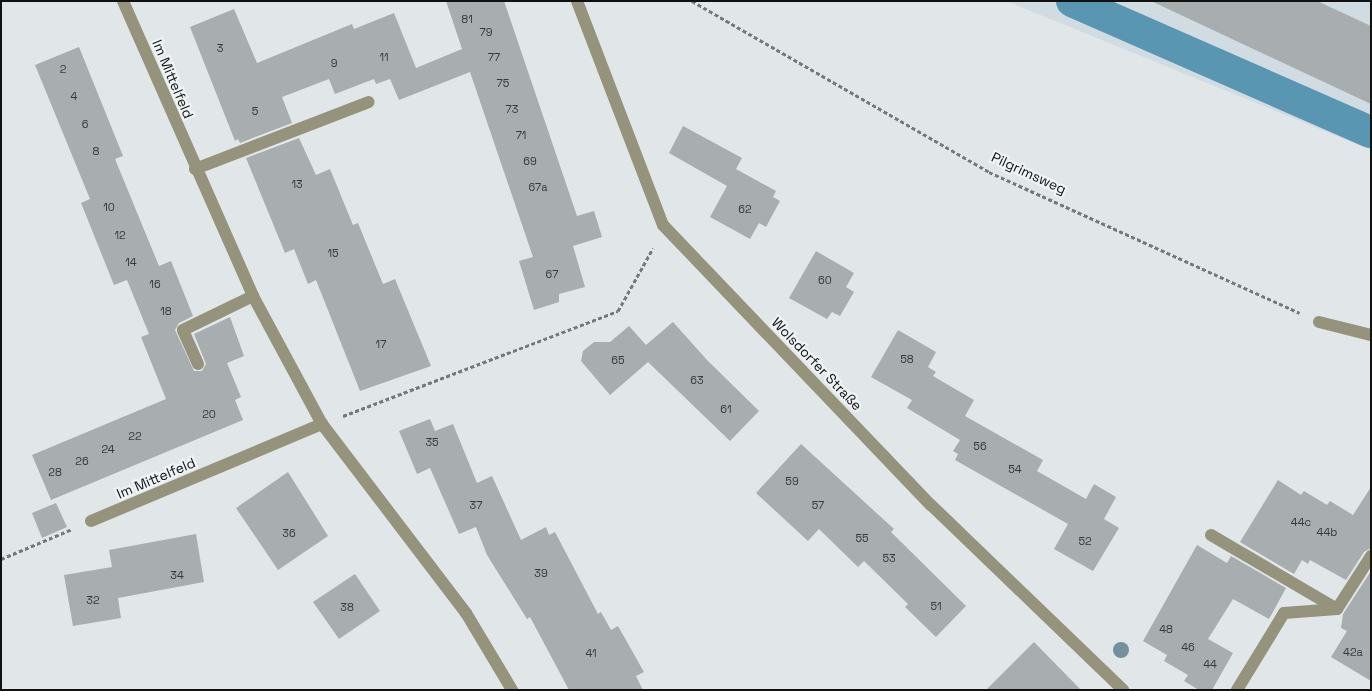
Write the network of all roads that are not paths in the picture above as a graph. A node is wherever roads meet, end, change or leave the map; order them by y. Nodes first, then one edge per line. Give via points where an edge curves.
1 (123, 1) edge
2 (577, 1) edge
3 (370, 102) dead end
4 (195, 168) junction
5 (253, 296) junction
6 (1319, 322) road end
7 (1371, 335) edge
8 (198, 364) dead end
9 (322, 424) junction
10 (91, 522) road end
11 (1211, 535) dead end
12 (1371, 556) edge
13 (1337, 609) junction
14 (512, 690) edge
15 (1123, 690) edge
16 (1237, 690) edge

1 - 4 street, Im Mittelfeld
2 - 15 street, Wolsdorfer Straße via 663,225 931,505
3 - 4 street
4 - 5 street, Im Mittelfeld
5 - 8 street via 183,330
5 - 9 street, Im Mittelfeld
6 - 7 street
9 - 10 street, Im Mittelfeld
9 - 14 street, Im Mittelfeld via 466,613
11 - 13 street
12 - 13 street
13 - 16 street via 1284,613

